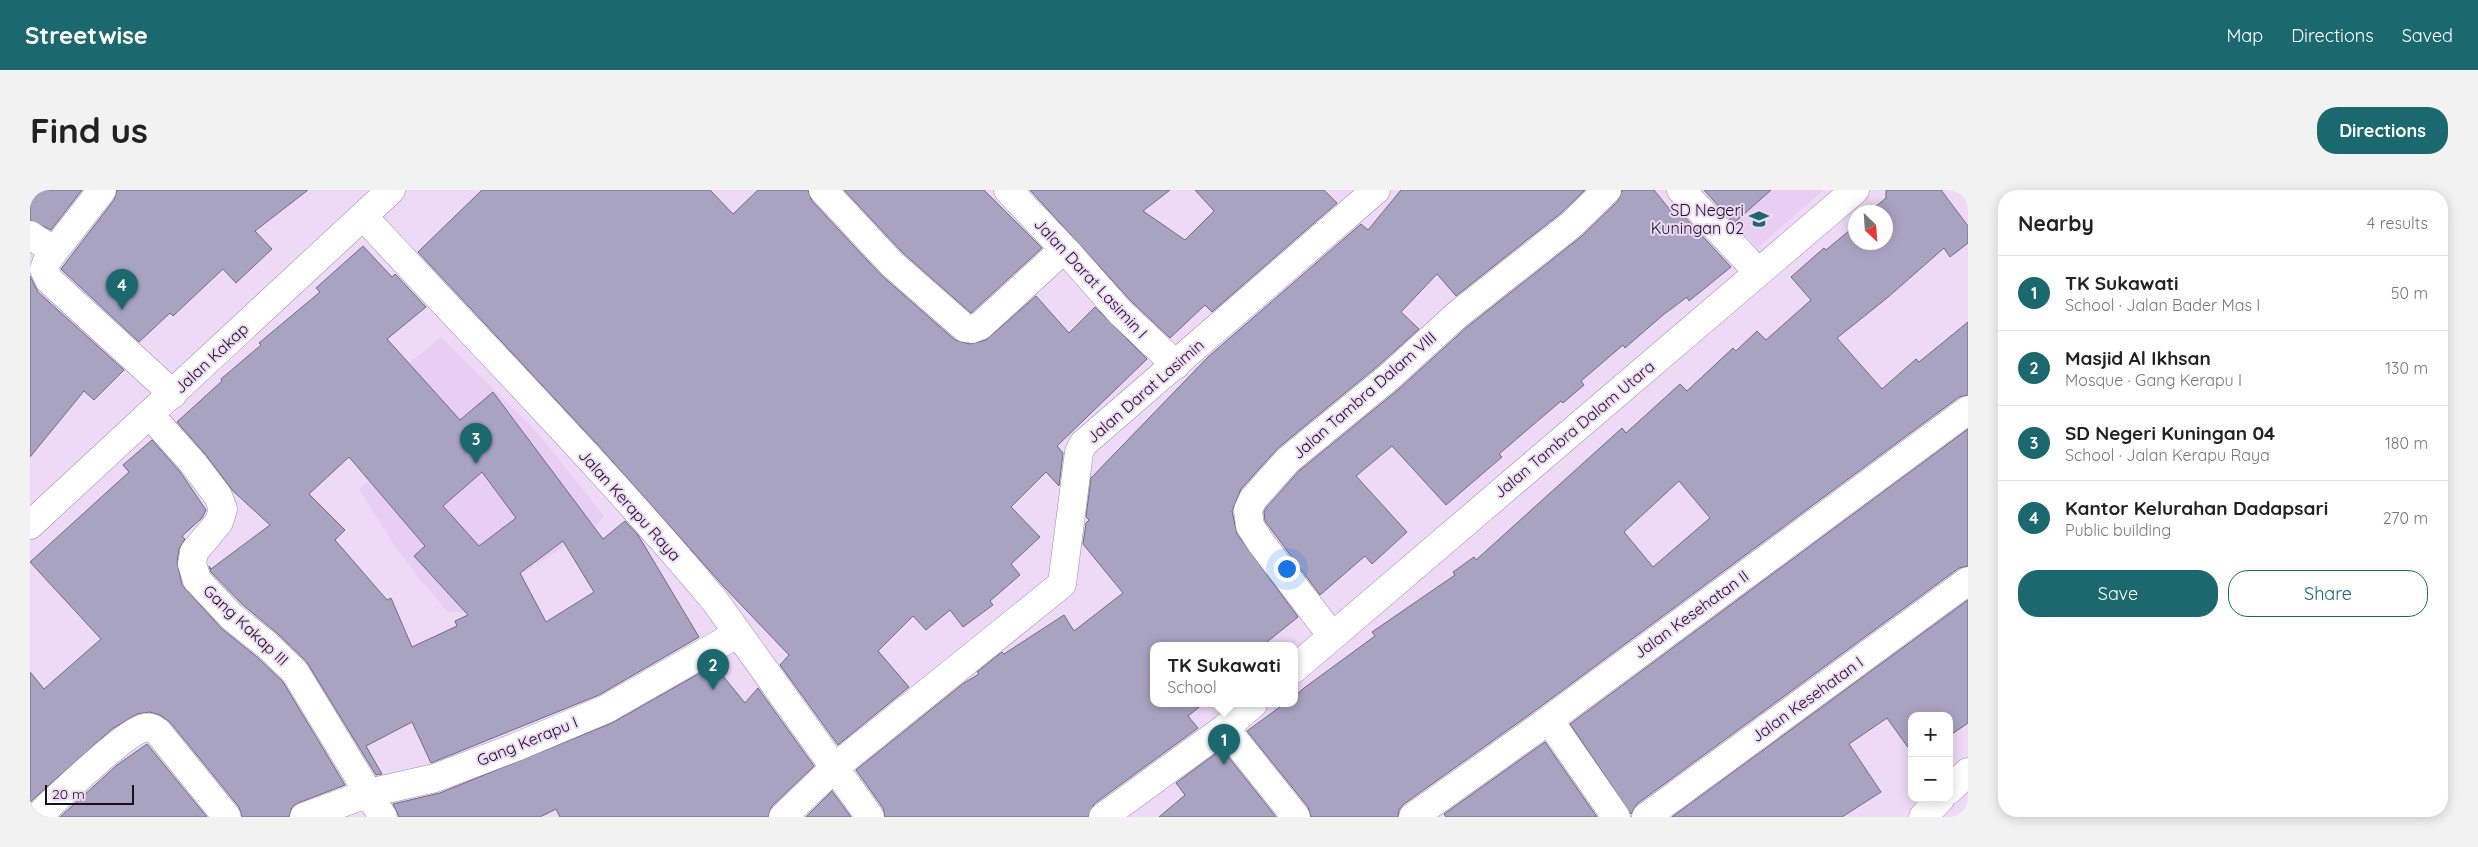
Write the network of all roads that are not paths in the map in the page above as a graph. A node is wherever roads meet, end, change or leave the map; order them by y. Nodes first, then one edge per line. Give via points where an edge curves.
1 (102, 190) edge
2 (391, 190) edge
3 (823, 190) edge
4 (1008, 190) edge
5 (1376, 190) edge
6 (1606, 190) edge
7 (1681, 190) edge
8 (1855, 190) edge
9 (363, 216) junction
10 (30, 235) edge
11 (1064, 249) junction
12 (54, 250) junction
13 (1758, 272) junction
14 (1176, 365) junction
15 (173, 394) junction
16 (1968, 410) edge
17 (150, 415) junction
18 (30, 524) edge
19 (1968, 581) edge
20 (737, 634) junction
21 (1332, 636) junction
22 (1298, 666) edge
23 (1250, 707) edge
24 (1549, 720) junction
25 (1225, 728) junction
26 (834, 768) junction
27 (1968, 772) edge
28 (1953, 786) edge
29 (370, 794) junction
30 (1938, 802) edge
31 (37, 817) edge
32 (227, 817) edge
33 (304, 817) edge
34 (383, 817) edge
35 (783, 817) edge
36 (870, 817) edge
37 (1103, 817) edge
38 (1296, 817) edge
39 (1413, 817) edge
40 (1616, 817) edge
41 (1646, 817) edge
42 (1923, 817) edge

1 - 12 street
2 - 9 street, Jalan Kakap
3 - 11 street via 892,264 965,328 980,326
4 - 11 street, Jalan Darat Lasimin I
5 - 14 street, Jalan Darat Lasimin
6 - 21 street, Jalan Tambra Dalam VIII via 1571,225 1457,315 1288,460 1252,499 1248,510 1250,526
7 - 13 street
8 - 13 street, Jalan Tambra Dalam Utara
9 - 15 street, Jalan Kakap
9 - 20 street, Jalan Kerapu Raya via 671,550 715,601
10 - 12 street
11 - 14 street, Jalan Darat Lasimin I via 1120,312
12 - 15 street via 44,270 49,280
13 - 21 street, Jalan Tambra Dalam Utara
14 - 26 street, Jalan Darat Lasimin via 1080,448 1062,584
15 - 17 street, Jalan Kakap
16 - 24 street, Jalan Kesehatan II
17 - 18 street, Jalan Kakap
17 - 29 street, Gang Kakap III via 193,463 218,496 223,509 219,522 194,552 192,564 198,580 232,617 295,672
19 - 41 street, Jalan Kesehatan I
20 - 26 street, Jalan Kerapu Raya
20 - 29 street, Gang Kerapu I via 606,708 435,778
21 - 22 street, Jalan Tambra Dalam Utara
23 - 25 street
24 - 39 street, Jalan Kesehatan II
24 - 40 street
25 - 37 street
25 - 38 street
26 - 35 street, Jalan Darat Lasimin
26 - 36 street, Jalan Kerapu Raya
27 - 28 street
29 - 33 street, Gang Kerapu I
29 - 34 street, Gang Kakap III
30 - 42 street
31 - 32 street via 130,735 144,728 153,728

